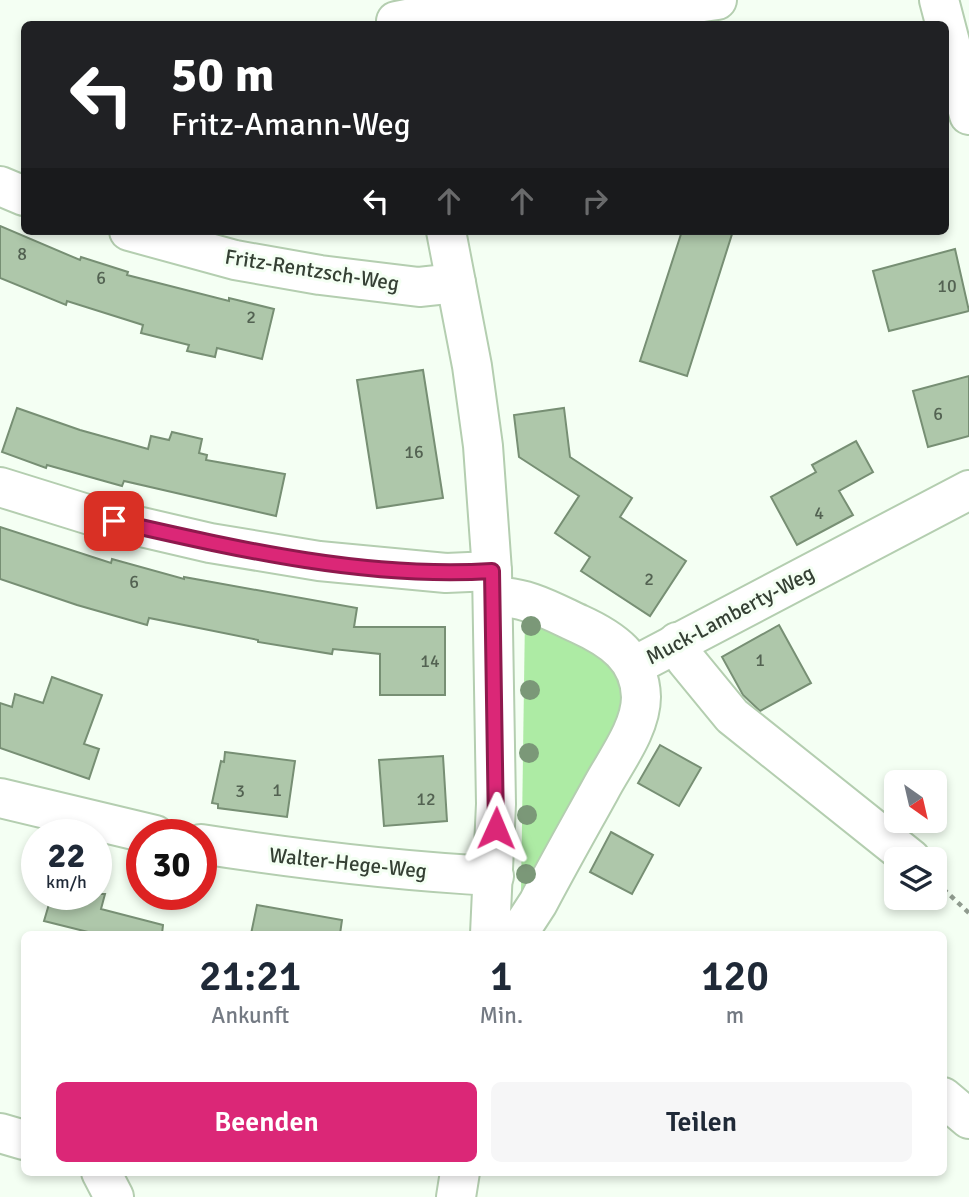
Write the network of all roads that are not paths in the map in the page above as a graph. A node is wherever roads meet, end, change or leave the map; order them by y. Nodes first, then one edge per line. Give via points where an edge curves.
1 (717, 0) edge
2 (939, 0) edge
3 (394, 15) edge
4 (944, 21) edge
5 (949, 38) edge
6 (969, 115) edge
7 (0, 186) edge
8 (21, 195) edge
9 (144, 235) edge
10 (447, 235) edge
11 (456, 282) junction
12 (0, 487) edge
13 (969, 490) edge
14 (493, 584) junction
15 (677, 642) junction
16 (634, 666) junction
17 (0, 798) edge
18 (126, 828) edge
19 (217, 846) edge
20 (896, 847) edge
21 (494, 876) junction
22 (490, 931) edge
23 (516, 931) edge
24 (947, 1100) edge
25 (969, 1119) edge
26 (0, 1133) edge
27 (21, 1139) edge
28 (103, 1176) edge
29 (459, 1176) edge
30 (114, 1197) edge
31 (456, 1197) edge

1 - 3 street via 627,8 467,9
2 - 4 street
5 - 6 street
7 - 8 street
9 - 11 street, Fritz-Rentzsch-Weg via 235,260 320,275 419,287
10 - 11 street
11 - 14 street via 483,446
12 - 14 street, Muck-Lamberty-Weg via 90,515 210,543
13 - 15 street, Muck-Lamberty-Weg
14 - 16 street, Muck-Lamberty-Weg via 510,596 586,627 624,651
14 - 21 street
15 - 16 street, Muck-Lamberty-Weg
15 - 20 street via 686,660 732,716
16 - 23 street via 641,698 631,732 538,903
17 - 18 street
19 - 21 street, Walter-Hege-Weg
21 - 22 street
24 - 25 street
26 - 27 street
28 - 30 street
29 - 31 street

